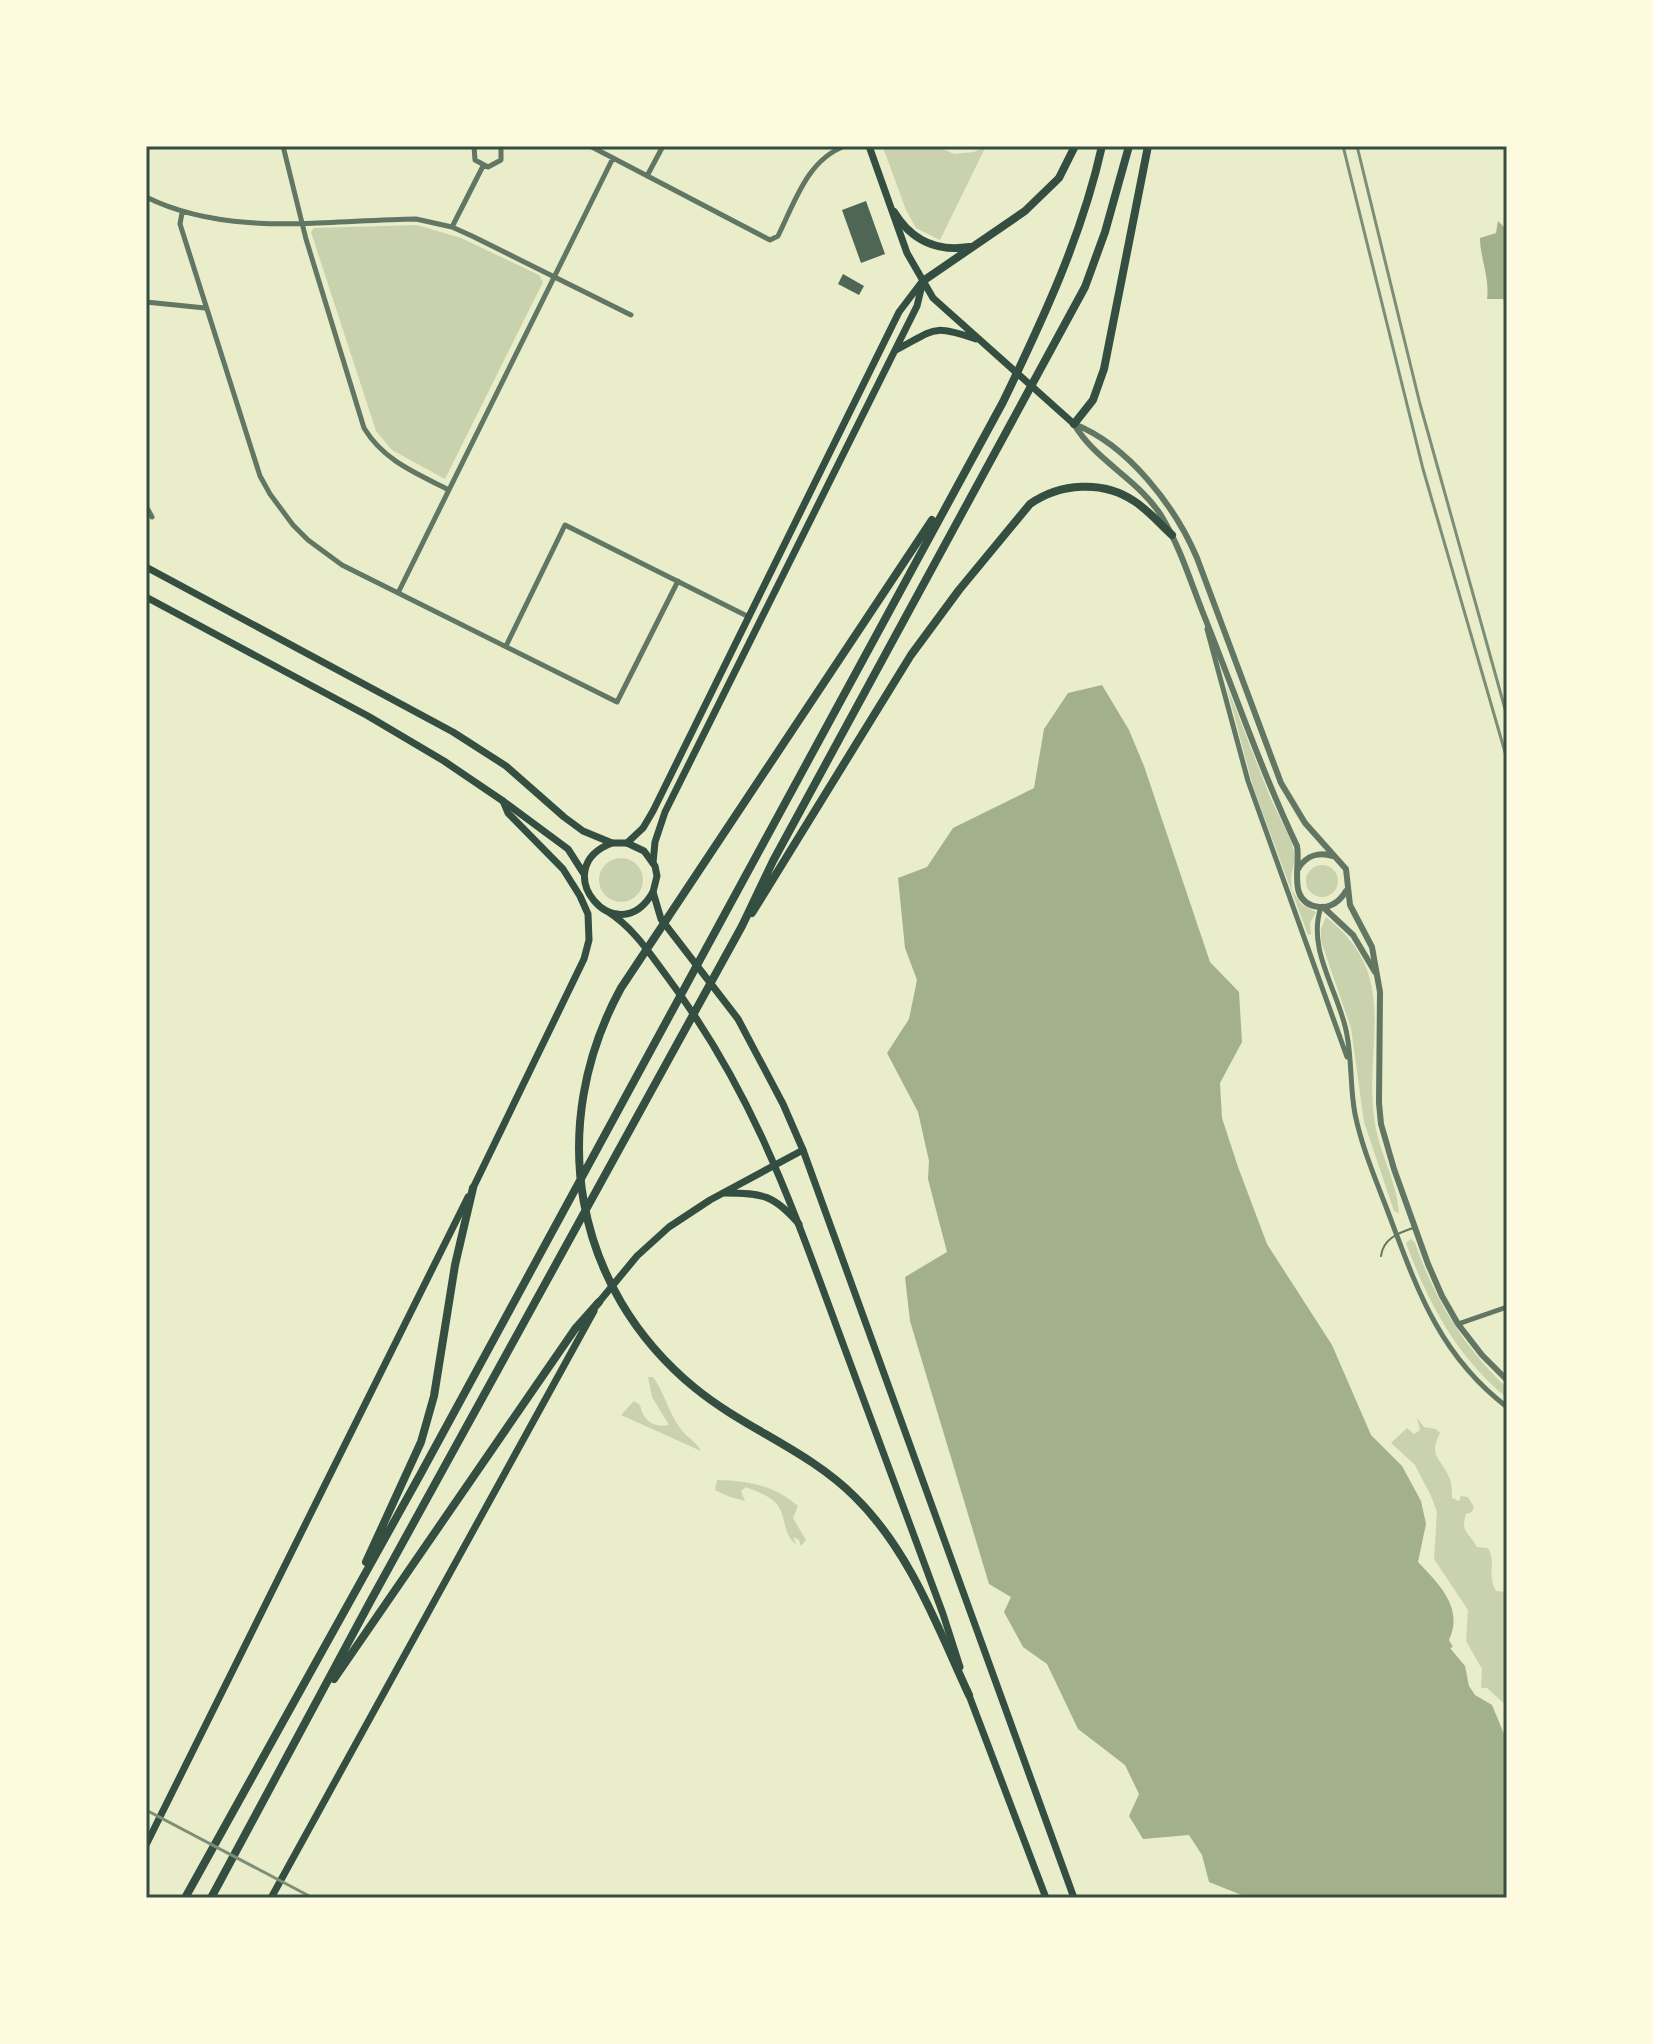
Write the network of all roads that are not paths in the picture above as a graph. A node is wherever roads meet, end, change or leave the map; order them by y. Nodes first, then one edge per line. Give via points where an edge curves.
1 (283, 146) edge
2 (474, 146) edge
3 (501, 146) edge
4 (590, 146) edge
5 (663, 146) edge
6 (845, 146) edge
7 (869, 146) edge
8 (1075, 146) edge
9 (1102, 146) edge
10 (1129, 146) edge
11 (1148, 146) edge
12 (613, 158) junction
13 (483, 166) junction
14 (647, 176) junction
15 (146, 197) edge
16 (894, 212) junction
17 (182, 213) junction
18 (302, 222) junction
19 (452, 227) junction
20 (970, 247) junction
21 (554, 277) junction
22 (923, 281) junction
23 (146, 302) edge
24 (205, 308) junction
25 (631, 315) dead end
26 (982, 341) junction
27 (894, 351) junction
28 (1074, 424) junction
29 (844, 425) junction
30 (855, 431) junction
31 (958, 480) junction
32 (449, 490) junction
33 (146, 506) edge
34 (152, 517) dead end
35 (1172, 535) junction
36 (146, 567) edge
37 (678, 581) junction
38 (398, 593) junction
39 (146, 597) edge
40 (1203, 613) junction
41 (749, 617) junction
42 (506, 646) junction
43 (503, 801) junction
44 (612, 843) junction
45 (627, 843) junction
46 (1334, 856) junction
47 (653, 863) junction
48 (1297, 872) junction
49 (585, 876) junction
50 (1349, 885) junction
51 (585, 886) junction
52 (653, 892) junction
53 (1322, 907) junction
54 (607, 911) junction
55 (588, 914) junction
56 (742, 926) junction
57 (1379, 981) junction
58 (1350, 1067) junction
59 (803, 1150) junction
60 (776, 1166) junction
61 (473, 1188) junction
62 (723, 1193) junction
63 (799, 1224) junction
64 (1415, 1228) junction
65 (1396, 1234) junction
66 (1381, 1256) dead end
67 (599, 1302) junction
68 (1507, 1307) edge
69 (1458, 1324) junction
70 (1507, 1380) edge
71 (1507, 1407) edge
72 (331, 1633) junction
73 (969, 1695) junction
74 (316, 1706) junction
75 (146, 1845) edge
76 (185, 1898) edge
77 (211, 1898) edge
78 (271, 1898) edge
79 (1046, 1898) edge
80 (1074, 1898) edge

1 - 18 street
2 - 13 street via 473,156
3 - 13 street via 497,164
4 - 12 street
5 - 14 street
6 - 14 street via 816,164 775,240 764,239
7 - 16 main road
8 - 20 highway via 1059,178 1025,211
9 - 31 highway via 1050,304
10 - 56 highway via 1085,287
11 - 28 highway via 1104,369 1093,400
12 - 14 street
12 - 21 street
13 - 19 street
15 - 17 street
16 - 20 highway via 928,244
16 - 22 main road
17 - 18 street via 235,222
17 - 24 street via 180,224
18 - 19 street via 416,219
18 - 32 street via 364,428 389,458
19 - 21 street
20 - 22 highway
21 - 25 street
21 - 32 street
22 - 26 main road via 933,298
22 - 27 main road via 917,306
22 - 29 main road via 904,303
23 - 24 street
24 - 38 street via 253,459 281,510 324,553
26 - 27 main road via 936,329
26 - 28 main road
27 - 30 main road
28 - 35 street via 1085,443 1149,501
28 - 46 street via 1096,433 1146,478 1183,527 1281,783
29 - 30 street
29 - 41 main road
30 - 47 main road via 669,803
31 - 72 highway via 796,787
31 - 73 highway via 608,1012 585,1082 579,1172 603,1270 631,1319 696,1389 809,1459 864,1506 906,1563
32 - 38 street
33 - 34 street
35 - 40 street
35 - 56 highway via 1130,499 1107,490 1068,488 1030,504 911,655
36 - 44 main road via 453,732 514,772 571,823
37 - 41 street
37 - 42 street via 617,702
37 - 42 street via 565,525
38 - 42 street
39 - 43 main road via 368,716
40 - 48 street via 1297,846
40 - 58 street via 1248,781
41 - 45 main road via 653,811
43 - 49 main road via 568,849
43 - 55 main road via 508,813 563,869
44 - 45 main road
44 - 49 main road via 592,856
45 - 47 main road via 644,851
46 - 48 street via 1316,854
46 - 50 street via 1346,869
47 - 52 main road
48 - 53 street via 1298,891 1311,905
49 - 51 main road
50 - 53 street via 1340,901
50 - 57 street via 1350,905 1372,947
51 - 54 main road
51 - 55 main road
52 - 54 main road via 632,912
52 - 59 main road via 661,919 749,1037
53 - 57 street via 1353,935
53 - 58 street via 1315,935 1340,1008
54 - 60 main road via 637,937 712,1041
55 - 61 main road via 589,940 581,967
56 - 74 highway
57 - 64 street via 1381,1124
58 - 65 street via 1364,1147
59 - 60 main road
59 - 80 main road
60 - 62 main road
60 - 63 main road
61 - 72 highway via 421,1442
61 - 75 main road
62 - 63 main road via 764,1195 779,1202
62 - 67 main road via 652,1241
63 - 73 main road
64 - 65 lane
64 - 69 street
65 - 66 lane
65 - 71 street via 1441,1335
67 - 74 highway via 575,1329
67 - 78 main road
68 - 69 street
69 - 70 street
72 - 76 highway
73 - 79 main road
74 - 77 highway

